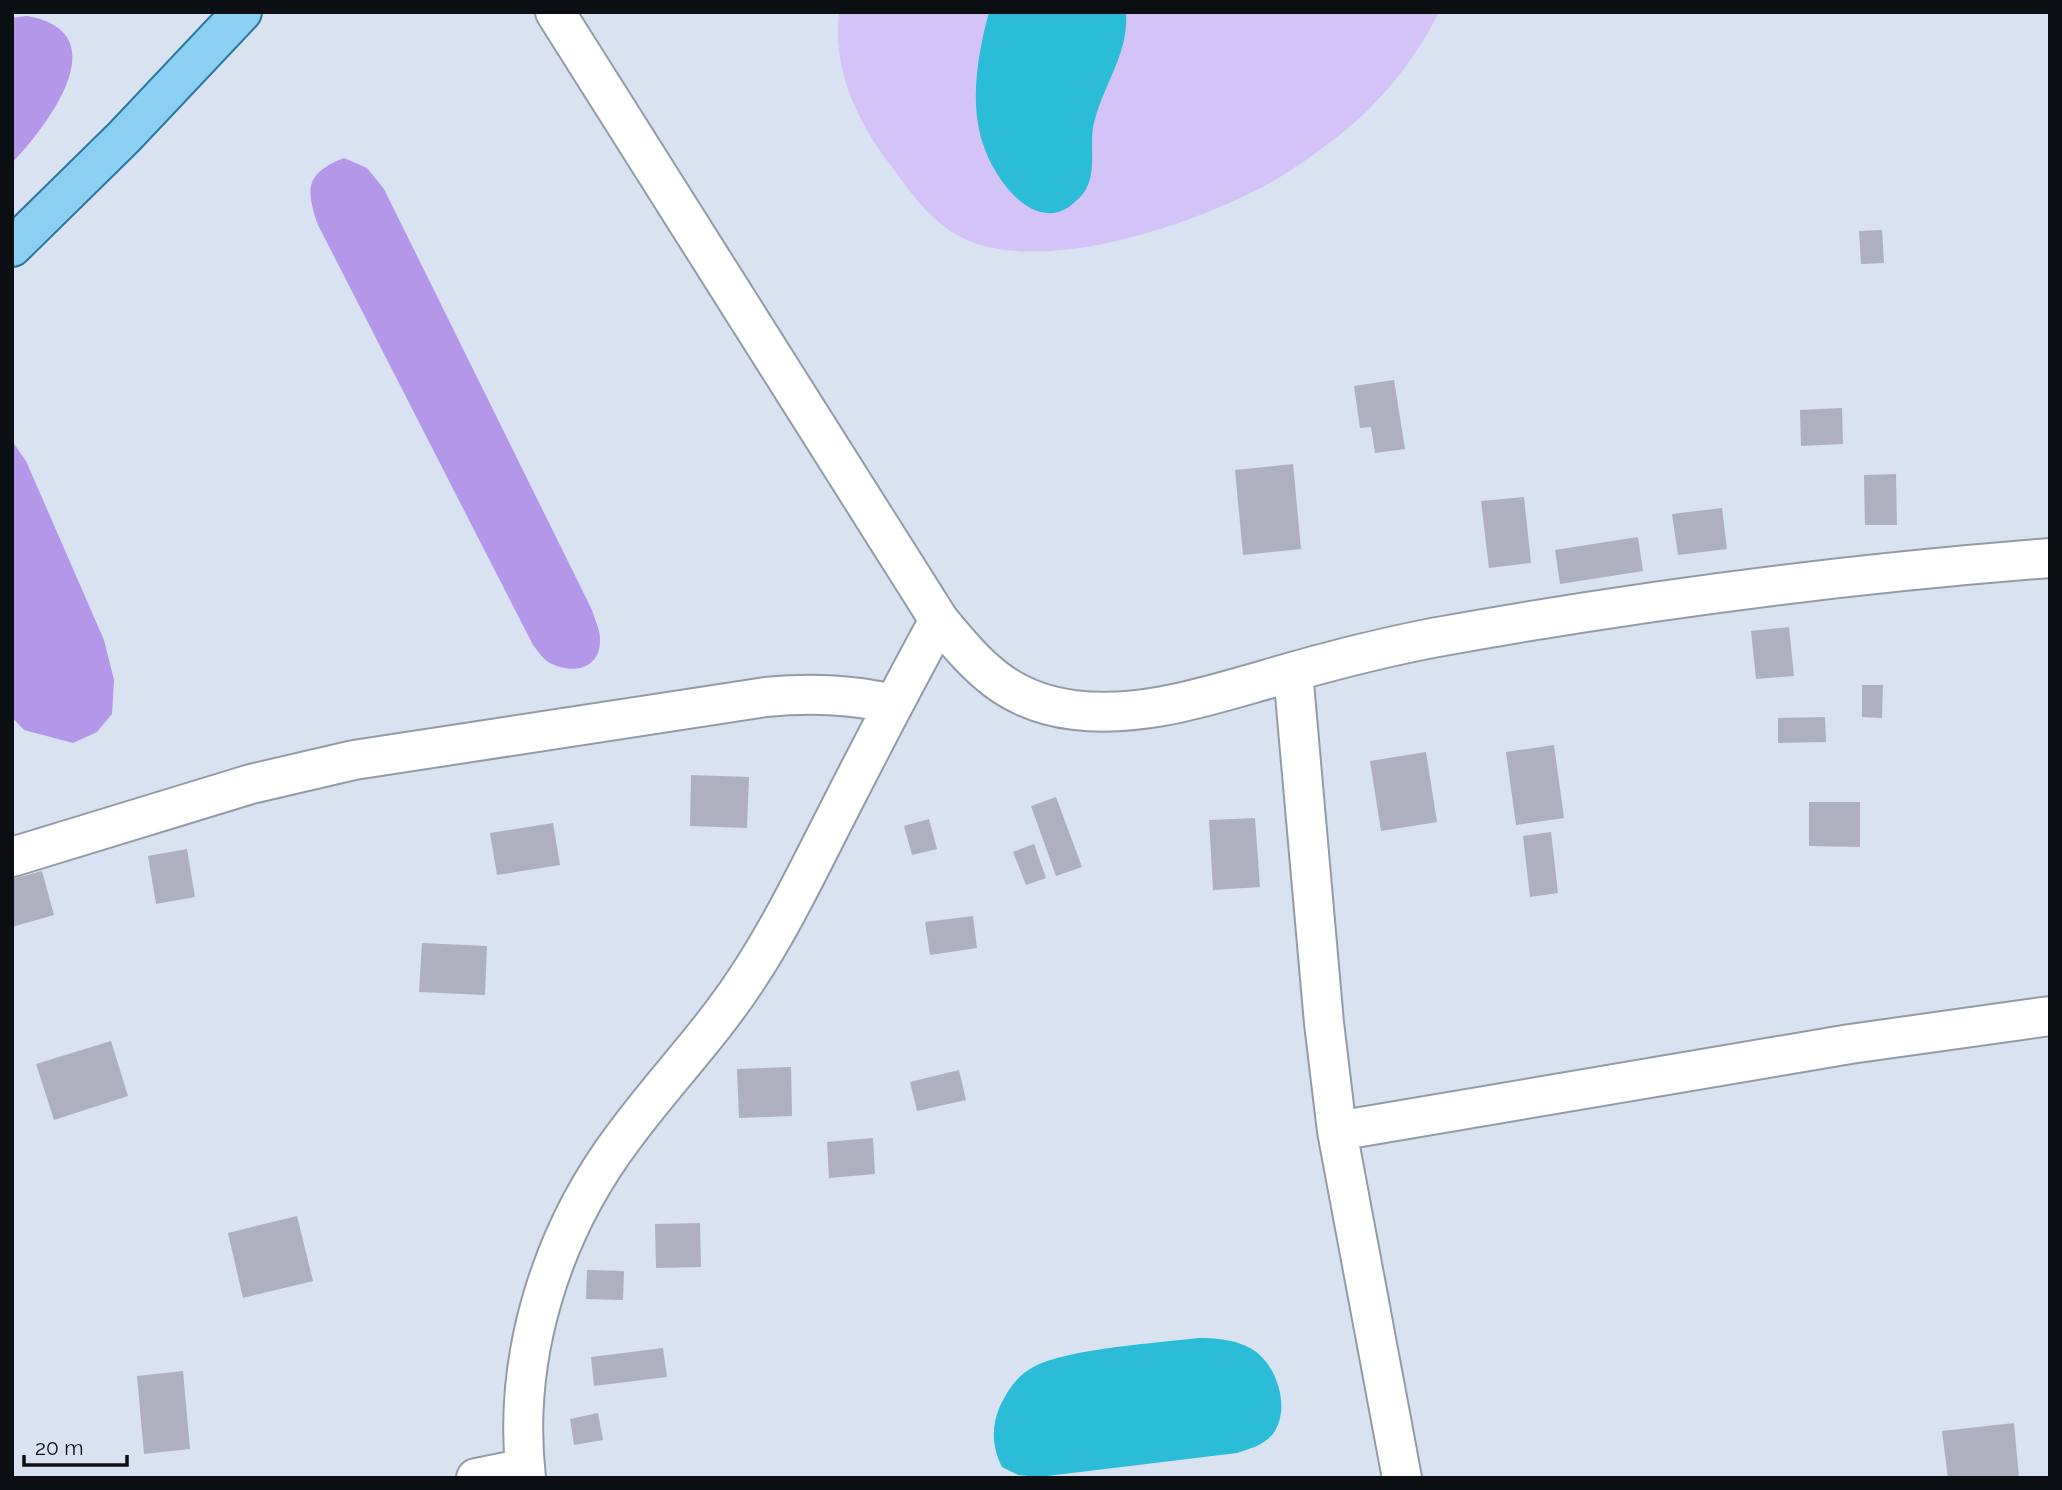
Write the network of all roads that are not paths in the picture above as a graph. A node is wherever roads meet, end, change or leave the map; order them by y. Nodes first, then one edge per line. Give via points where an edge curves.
1 (242, 12) edge
2 (555, 12) edge
3 (12, 247) edge
4 (2050, 558) edge
5 (939, 620) junction
6 (1293, 672) junction
7 (893, 704) junction
8 (12, 857) edge
9 (2050, 1016) edge
10 (1337, 1131) junction
11 (526, 1473) edge
12 (476, 1478) edge
13 (1402, 1478) edge

1 - 3 main road
2 - 5 street
4 - 6 street via 1755,588 1432,639
5 - 6 street via 977,666 1021,698 1072,710 1122,714 1175,705
5 - 7 street
6 - 10 street
7 - 8 street via 856,695 766,697 354,760 251,785
7 - 11 street via 789,908 746,980 625,1135 585,1192 561,1241 542,1298 530,1357 524,1411
9 - 10 street via 1850,1044
10 - 13 street
11 - 12 street

